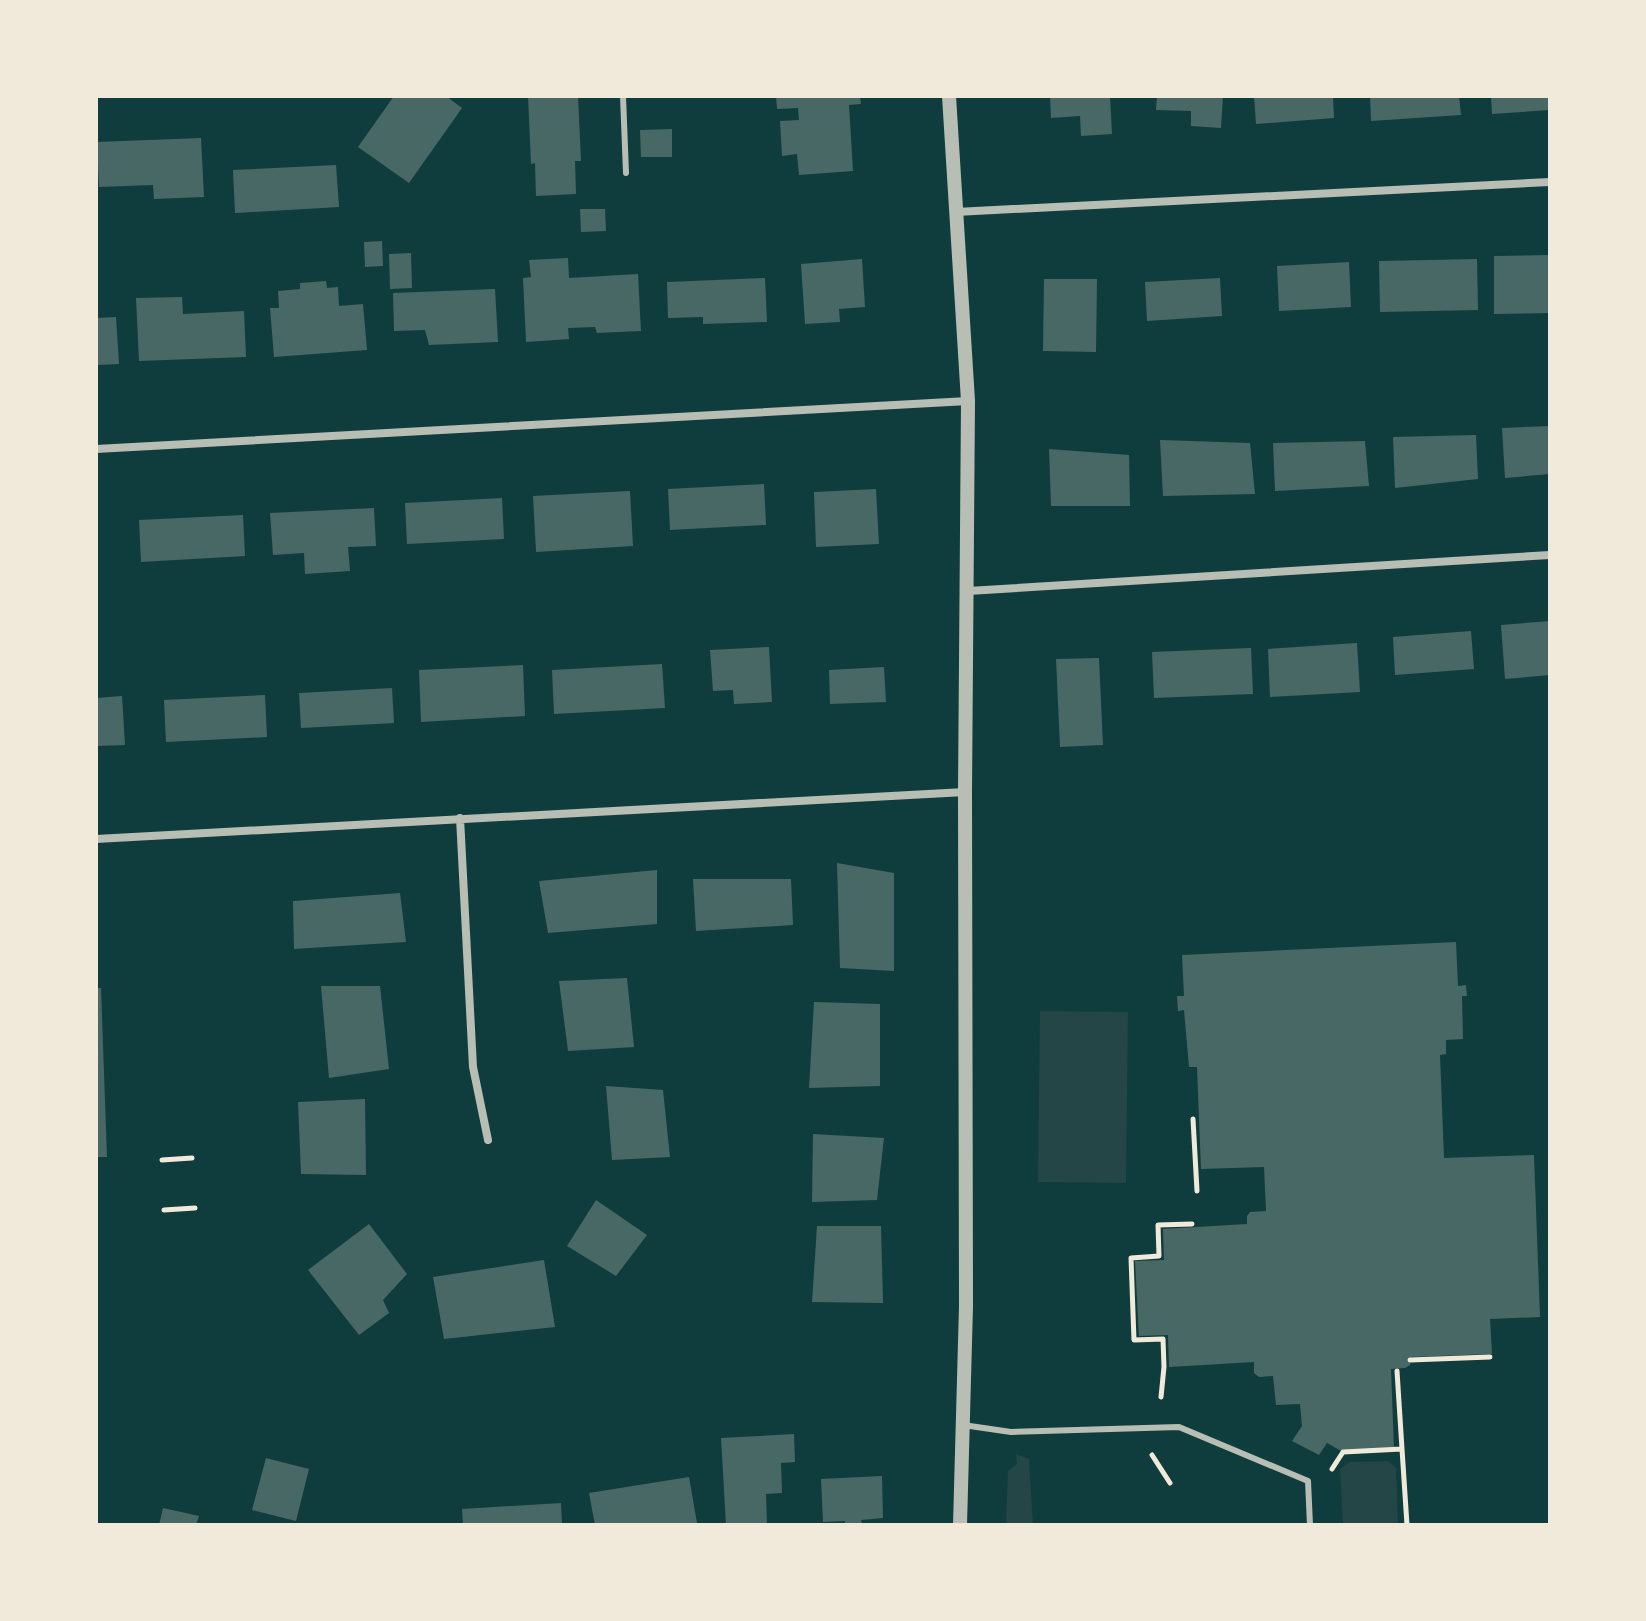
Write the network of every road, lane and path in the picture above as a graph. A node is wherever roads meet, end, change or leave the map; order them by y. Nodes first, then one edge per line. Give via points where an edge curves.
1 (623, 96) edge
2 (949, 96) edge
3 (626, 173) dead end
4 (1550, 182) edge
5 (956, 212) junction
6 (968, 401) junction
7 (96, 449) edge
8 (1550, 555) edge
9 (968, 591) junction
10 (965, 792) junction
11 (460, 818) junction
12 (96, 839) edge
13 (1193, 1119) dead end
14 (488, 1140) dead end
15 (192, 1158) dead end
16 (162, 1160) dead end
17 (1197, 1191) dead end
18 (195, 1208) dead end
19 (164, 1210) dead end
20 (1192, 1224) dead end
21 (1490, 1357) dead end
22 (1410, 1360) dead end
23 (1397, 1371) dead end
24 (1161, 1397) dead end
25 (962, 1425) junction
26 (1402, 1449) junction
27 (1152, 1455) dead end
28 (1332, 1469) dead end
29 (1170, 1483) dead end
30 (960, 1525) edge
31 (1310, 1525) edge
32 (1407, 1525) edge

1 - 3 lane
2 - 5 street
4 - 5 street
5 - 6 street
6 - 7 street
6 - 9 street
8 - 9 street
9 - 10 street
10 - 11 street
10 - 25 street
11 - 12 street
11 - 14 street via 473,1067
13 - 17 path
15 - 16 path
18 - 19 path
20 - 24 path via 1158,1225 1159,1256 1131,1258 1134,1340 1163,1339
21 - 22 path
23 - 26 path
25 - 30 street
25 - 31 lane via 1011,1432 1179,1427 1308,1481
26 - 28 path via 1343,1452
26 - 32 path
27 - 29 path

